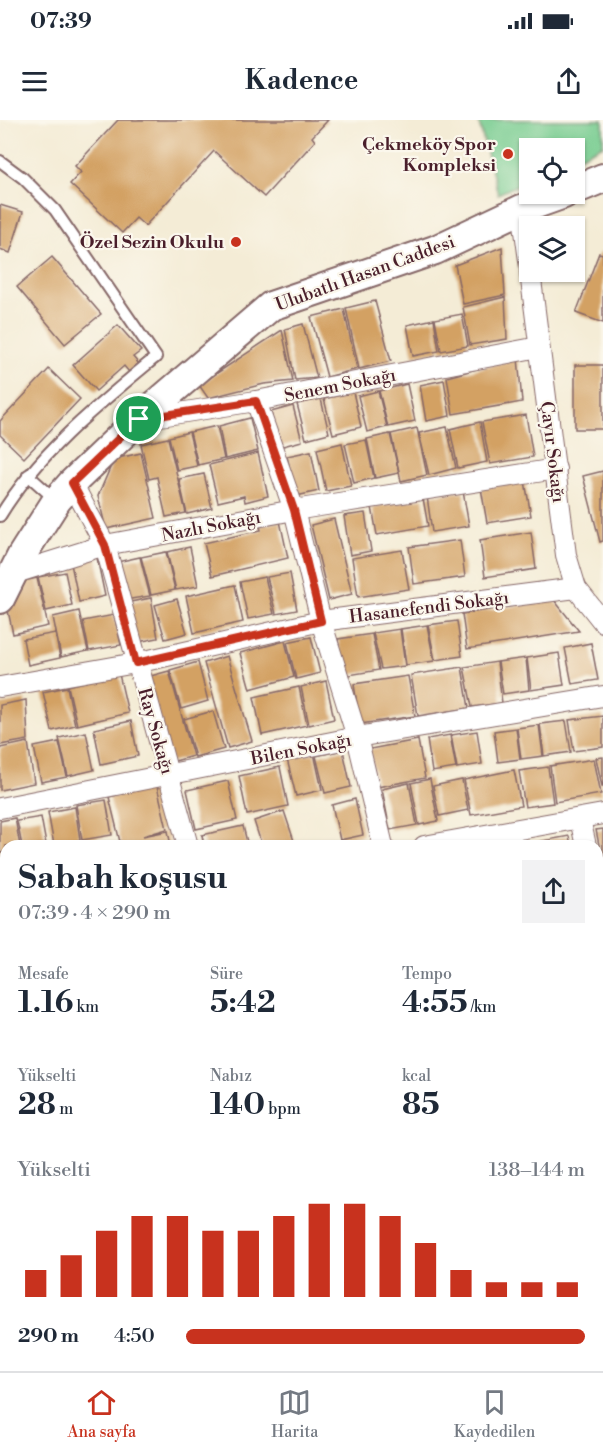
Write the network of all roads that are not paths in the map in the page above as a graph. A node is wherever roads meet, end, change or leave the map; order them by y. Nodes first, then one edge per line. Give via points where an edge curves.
1 (0, 161) edge
2 (603, 178) edge
3 (585, 185) edge
4 (536, 204) edge
5 (522, 209) junction
6 (523, 216) edge
7 (531, 282) edge
8 (539, 347) junction
9 (256, 401) junction
10 (139, 419) junction
11 (556, 469) junction
12 (28, 475) junction
13 (64, 492) junction
14 (294, 510) junction
15 (0, 516) edge
16 (105, 545) junction
17 (6, 586) edge
18 (576, 588) junction
19 (321, 621) junction
20 (603, 622) edge
21 (136, 663) junction
22 (0, 687) edge
23 (603, 696) edge
24 (357, 737) junction
25 (169, 775) junction
26 (0, 808) edge
27 (603, 814) edge
28 (580, 819) junction
29 (186, 840) edge
30 (382, 840) edge
31 (459, 840) edge
32 (585, 840) edge

1 - 12 lane via 24,178 55,210 156,357 83,418
2 - 3 street
4 - 5 street, Ulubatlı Hasan Caddesi
5 - 6 street, Çayır Sokağı
5 - 10 street, Ulubatlı Hasan Caddesi via 435,250 272,306
7 - 8 street, Çayır Sokağı
8 - 9 street, Senem Sokağı
8 - 11 street, Çayır Sokağı
9 - 10 street, Senem Sokağı
9 - 14 street
10 - 13 street, Ulubatlı Hasan Caddesi
11 - 14 street, Nazlı Sokağı
11 - 18 street, Çayır Sokağı via 566,555
12 - 13 lane
12 - 15 lane
13 - 16 street, Ray Sokağı
13 - 17 street, Ulubatlı Hasan Caddesi
14 - 16 street, Nazlı Sokağı
14 - 19 street
16 - 17 street, Nazlı Sokağı
16 - 21 street, Ray Sokağı
18 - 19 street, Hasanefendi Sokağı
18 - 20 street, Çayır Sokağı
19 - 21 street, Hasanefendi Sokağı
19 - 24 street
21 - 22 street, Hasanefendi Sokağı
21 - 25 street, Ray Sokağı
23 - 24 street, Bilen Sokağı
24 - 25 street, Bilen Sokağı
24 - 30 street
25 - 26 street, Bilen Sokağı
25 - 29 street, Ray Sokağı
27 - 28 street
28 - 31 street
28 - 32 street

